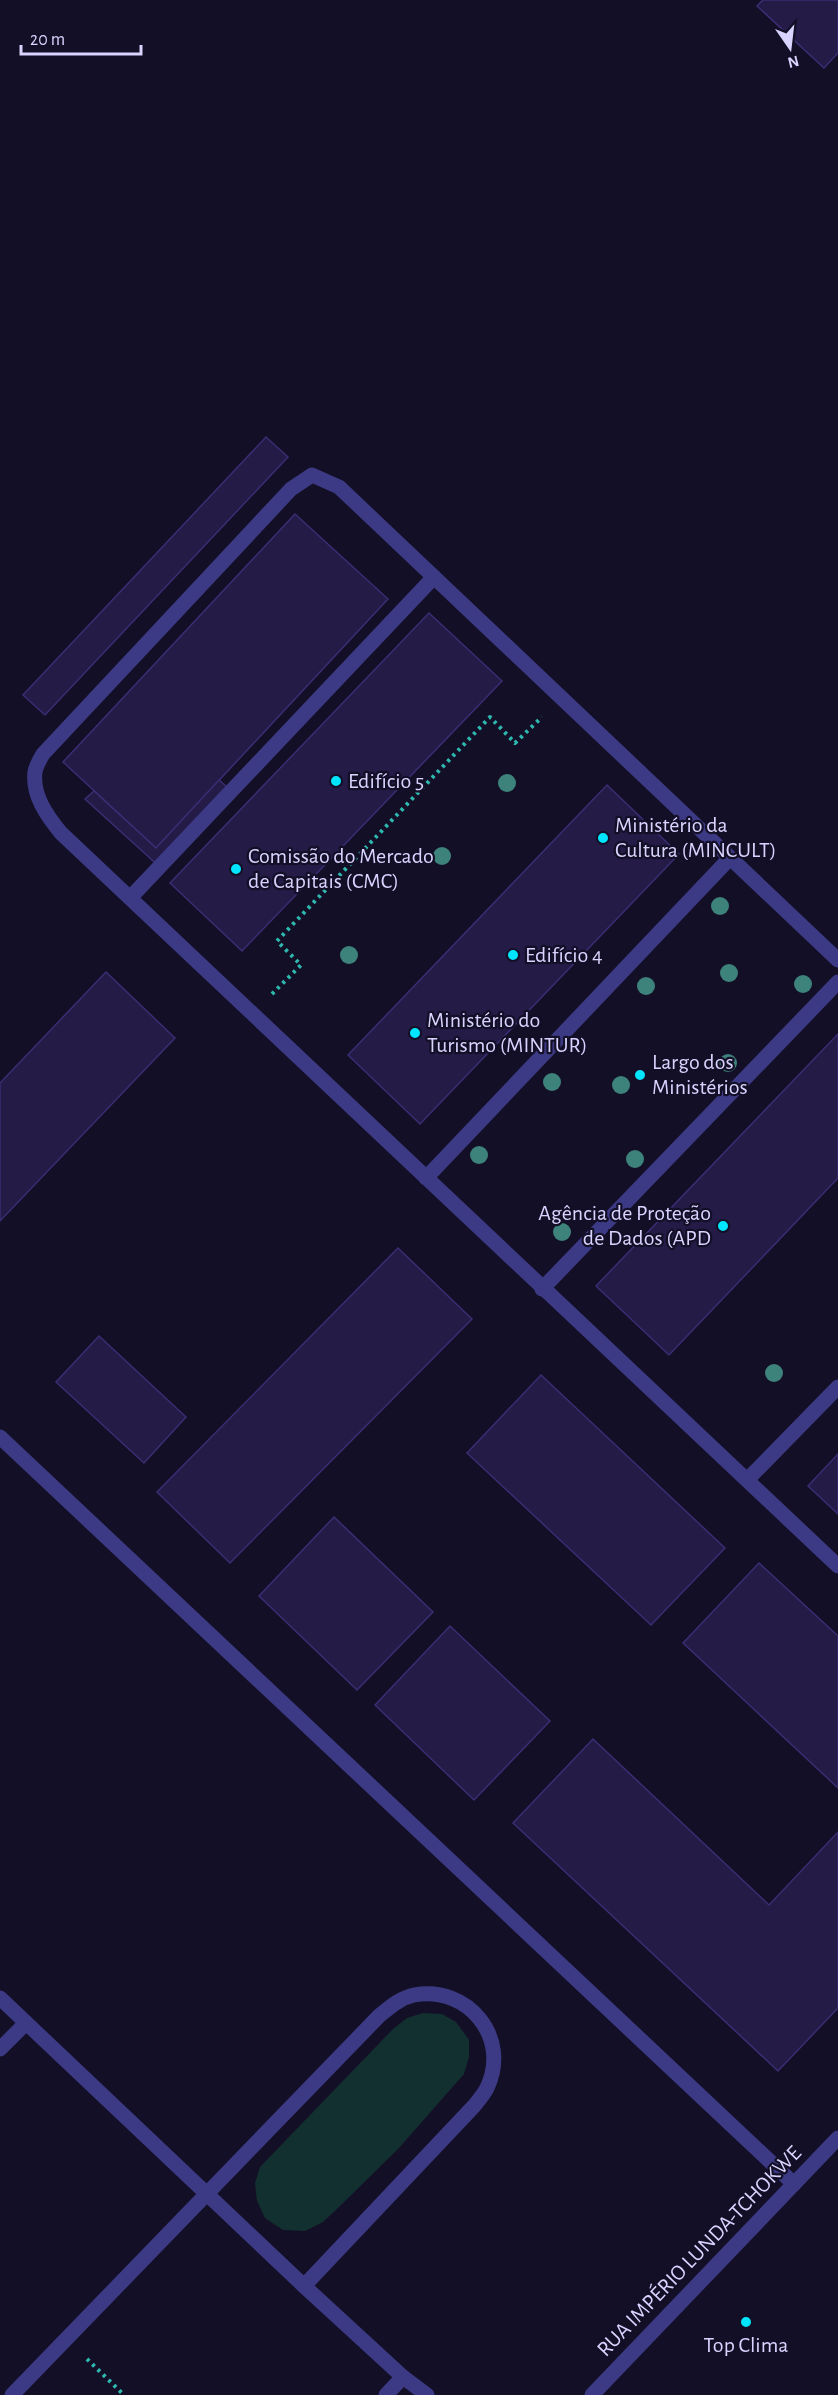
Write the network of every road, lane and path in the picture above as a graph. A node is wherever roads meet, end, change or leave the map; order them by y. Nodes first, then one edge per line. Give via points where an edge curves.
1 (434, 577) junction
2 (561, 697) junction
3 (730, 858) junction
4 (130, 898) junction
5 (838, 960) edge
6 (838, 982) edge
7 (253, 1014) junction
8 (426, 1178) junction
9 (542, 1289) junction
10 (838, 1387) edge
11 (0, 1437) edge
12 (747, 1480) junction
13 (838, 1566) edge
14 (0, 1998) edge
15 (26, 2022) junction
16 (0, 2049) edge
17 (838, 2138) edge
18 (794, 2184) junction
19 (206, 2195) junction
20 (304, 2286) junction
21 (67, 2339) junction
22 (403, 2377) junction
23 (12, 2395) edge
24 (124, 2395) edge
25 (386, 2395) edge
26 (427, 2395) edge
27 (592, 2395) edge

1 - 2 street
1 - 4 street
1 - 4 street via 339,487 312,475 291,489 43,754 35,771 36,793 48,817
2 - 3 street
2 - 7 path via 515,743 490,717 277,941 302,965
3 - 5 street
3 - 8 street
4 - 7 street
6 - 9 street
7 - 8 street
8 - 9 street
9 - 12 street
10 - 12 street
11 - 18 street
12 - 13 street
14 - 15 street
15 - 16 street
15 - 19 street
17 - 18 street, RUA IMPÉRIO LUNDA-TCHOKWE
18 - 27 street, RUA IMPÉRIO LUNDA-TCHOKWE
19 - 20 street
19 - 20 street via 395,2003 413,1995 434,1994 471,2008 486,2025 494,2046 494,2068 487,2089
19 - 21 street
20 - 22 street
21 - 23 street
21 - 24 path
22 - 25 street
22 - 26 street

